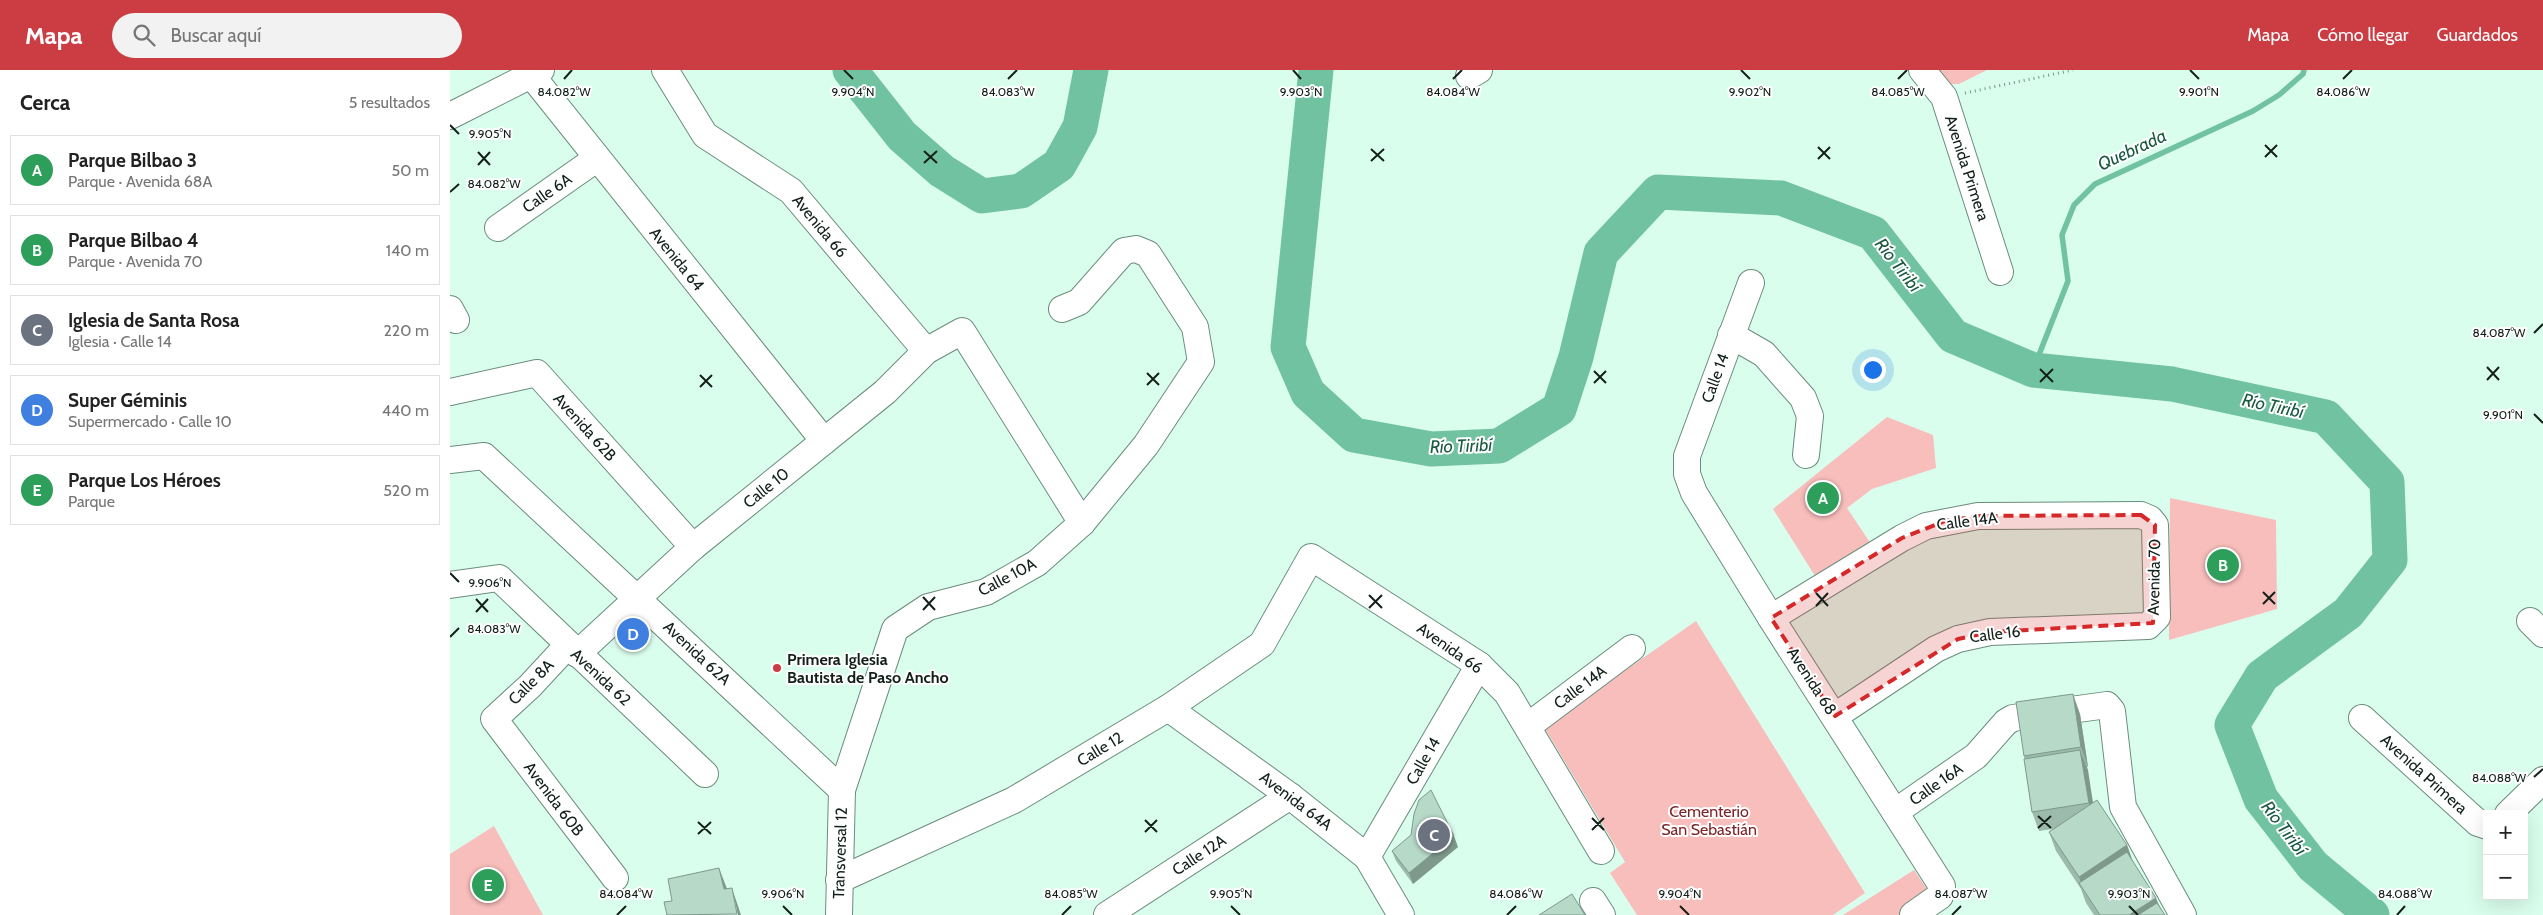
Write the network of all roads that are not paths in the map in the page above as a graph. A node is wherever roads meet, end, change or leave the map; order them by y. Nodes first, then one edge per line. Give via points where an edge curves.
1 (665, 70) edge
2 (1922, 70) edge
3 (536, 73) edge
4 (450, 116) edge
5 (596, 159) junction
6 (498, 228) dead end
7 (2000, 272) dead end
8 (1751, 283) dead end
9 (1062, 309) dead end
10 (1731, 335) junction
11 (926, 351) junction
12 (450, 392) edge
13 (824, 441) junction
14 (1806, 455) dead end
15 (450, 460) edge
16 (1687, 474) joint
17 (1082, 523) junction
18 (2155, 525) joint
19 (693, 547) junction
20 (1311, 557) joint
21 (450, 585) edge
22 (638, 598) junction
23 (1771, 618) junction
24 (2148, 626) joint
25 (1632, 648) dead end
26 (572, 649) junction
27 (1479, 664) junction
28 (1168, 708) junction
29 (1835, 716) junction
30 (2362, 718) dead end
31 (494, 719) joint
32 (1528, 726) junction
33 (705, 774) dead end
34 (2543, 780) edge
35 (842, 790) junction
36 (1290, 796) junction
37 (2512, 810) edge
38 (1895, 812) junction
39 (2483, 825) edge
40 (1601, 851) dead end
41 (1367, 857) junction
42 (615, 878) dead end
43 (839, 880) junction
44 (838, 915) edge
45 (1107, 915) edge
46 (1401, 915) edge
47 (1913, 915) edge
48 (2183, 915) edge

1 - 11 street, Avenida 66 via 705,135 791,191
2 - 7 street, Avenida Primera via 1944,97
3 - 4 street
3 - 5 street, Avenida 64
5 - 6 street, Calle 6A
5 - 13 street, Avenida 64
8 - 10 street, Calle 14
9 - 17 street, Calle 10A via 1079,302 1124,251 1136,249 1148,254 1196,327 1201,362 1146,445
10 - 14 street via 1764,354 1803,398 1810,416
10 - 16 street, Calle 14 via 1687,456
11 - 13 street, Calle 10 via 885,392
11 - 17 street, Calle 10 via 962,331
12 - 19 street, Avenida 62B via 537,373
13 - 19 street, Calle 10
15 - 22 street, Avenida 62A via 484,456
16 - 23 street, Avenida 68 via 1694,492
17 - 35 street, Calle 10A via 1037,563 986,592 928,607 895,629
18 - 23 street, Calle 14A via 2141,514 1978,516 1945,521 1902,538
18 - 24 street, Avenida 70 via 2156,617
19 - 22 street, Calle 10
20 - 27 street, Avenida 66
20 - 28 street, Calle 12 via 1262,644
21 - 26 street, Avenida 62 via 500,578
22 - 26 street, Calle 10
22 - 35 street, Avenida 62A
23 - 29 street, Avenida 68
24 - 29 street, Calle 16 via 1990,632 1958,639 1929,654
25 - 32 street, Calle 14A
26 - 31 street, Calle 8A
26 - 33 street, Avenida 62
27 - 32 street, Avenida 66 via 1507,694
27 - 41 street, Calle 14
28 - 36 street, Avenida 64A
28 - 43 street, Calle 12 via 1014,800
29 - 38 street, Avenida 68
30 - 39 street, Avenida Primera
31 - 42 street, Avenida 60B
32 - 40 street, Avenida 66
34 - 37 street
35 - 43 street, Transversal 12
36 - 41 street, Avenida 64A
36 - 45 street, Calle 12A
38 - 47 street, Avenida 68 via 1942,886 1940,896
38 - 48 street, Calle 16A via 1976,756 2013,718 2107,705 2112,711 2123,807
41 - 46 street, Avenida 64A
43 - 44 street, Transversal 12

